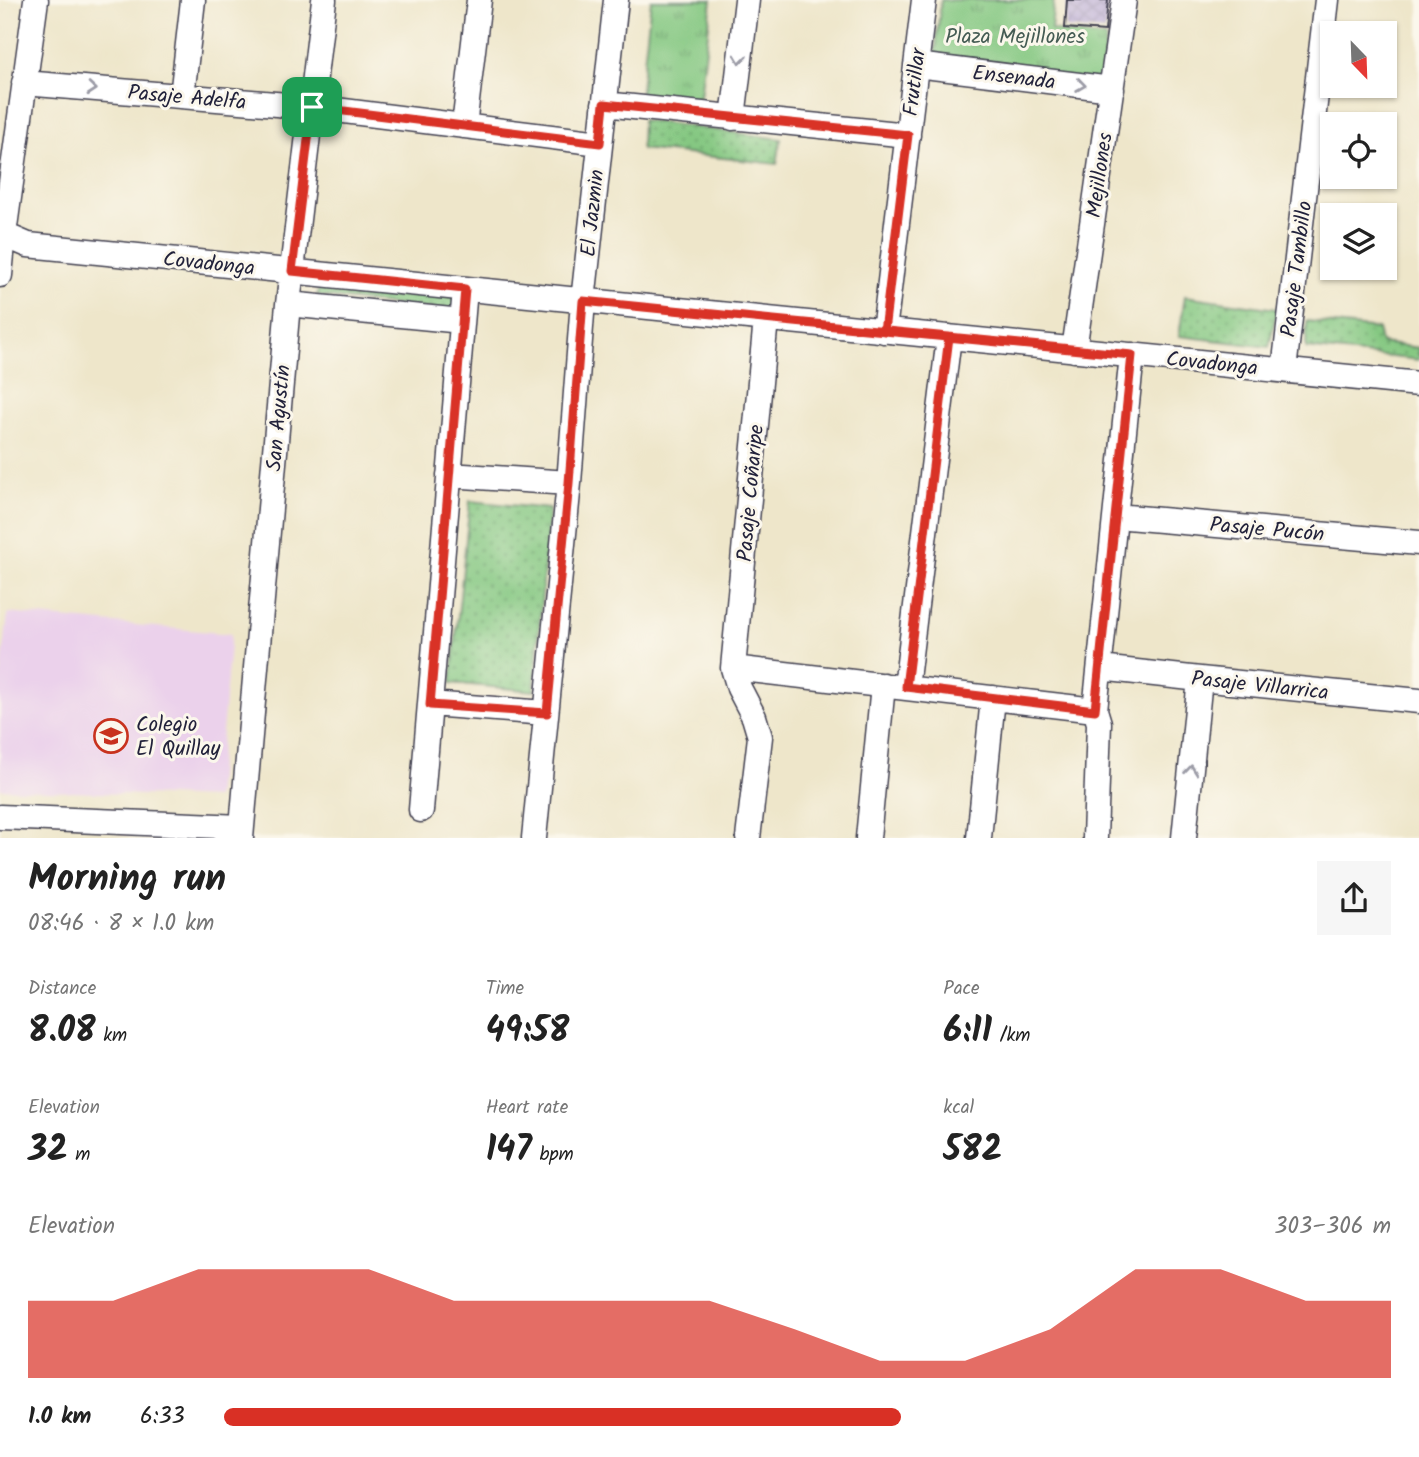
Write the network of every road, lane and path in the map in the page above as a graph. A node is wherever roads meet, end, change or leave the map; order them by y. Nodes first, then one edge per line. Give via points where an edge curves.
1 (36, 0) edge
2 (193, 0) edge
3 (324, 0) edge
4 (480, 0) edge
5 (616, 0) edge
6 (747, 0) edge
7 (924, 0) edge
8 (1124, 0) edge
9 (1327, 0) edge
10 (916, 65) junction
11 (24, 83) junction
12 (1112, 89) junction
13 (182, 96) junction
14 (604, 104) junction
15 (312, 107) junction
16 (733, 118) junction
17 (464, 126) junction
18 (908, 135) junction
19 (600, 143) junction
20 (2, 234) edge
21 (292, 271) junction
22 (0, 275) edge
23 (465, 289) junction
24 (583, 301) junction
25 (288, 304) junction
26 (766, 319) junction
27 (462, 321) junction
28 (884, 331) junction
29 (949, 337) junction
30 (1074, 350) junction
31 (1132, 355) junction
32 (1284, 370) junction
33 (1419, 384) edge
34 (449, 475) junction
35 (569, 483) junction
36 (1116, 516) junction
37 (1419, 543) edge
38 (733, 668) junction
39 (1100, 668) junction
40 (1200, 680) junction
41 (894, 686) junction
42 (993, 698) junction
43 (1419, 701) edge
44 (430, 705) junction
45 (1095, 710) junction
46 (547, 713) junction
47 (421, 810) dead end
48 (0, 817) edge
49 (241, 832) edge
50 (534, 838) edge
51 (748, 838) edge
52 (868, 838) edge
53 (979, 838) edge
54 (1095, 838) edge
55 (1184, 838) edge

1 - 11 street
2 - 13 street
3 - 15 street, San Agustín
4 - 17 street
5 - 14 street, El Jazmin
6 -> 16 street
7 - 10 street, Frutillar
8 - 12 street, Mejillones
9 - 32 street, Pasaje Tambillo
10 -> 12 street, Ensenada
10 - 18 street, Frutillar
11 -> 13 street, Pasaje Adelfa
11 - 20 street
12 - 30 street, Mejillones
13 - 15 street, Pasaje Adelfa
14 - 16 street
14 - 19 street, El Jazmin
15 - 17 street, Pasaje Adelfa
15 - 21 street, San Agustín
16 - 18 street
17 - 19 street, Pasaje Adelfa
18 - 28 street, Frutillar
19 - 24 street, El Jazmin
20 - 21 street, Covadonga via 28,245
20 - 22 street
21 - 23 street, Covadonga
21 - 25 street, San Agustín
23 - 24 street, Covadonga
23 - 27 street
24 - 26 street, Covadonga
24 - 35 street, El Jazmin
25 - 27 street
25 - 49 street, San Agustín
26 - 28 street, Covadonga
26 - 38 street, Pasaje Coñaripe
27 - 34 street
28 - 29 street, Covadonga
29 - 30 street, Covadonga
29 - 41 street
30 - 31 street, Covadonga
31 - 32 street, Covadonga
31 - 36 street
32 - 33 street, Covadonga
34 - 35 street
34 - 44 street
35 - 46 street, El Jazmin
36 - 37 street, Pasaje Pucón
36 - 39 street
38 - 41 street
38 - 51 street via 760,737
39 - 40 street, Pasaje Villarrica
39 - 45 street
40 - 43 street, Pasaje Villarrica
55 -> 40 street
41 - 42 street
41 - 52 street
42 - 45 street
42 - 53 street
44 - 46 street
44 - 47 street
45 - 54 street via 1099,723
46 - 50 street, El Jazmin
48 - 49 street

